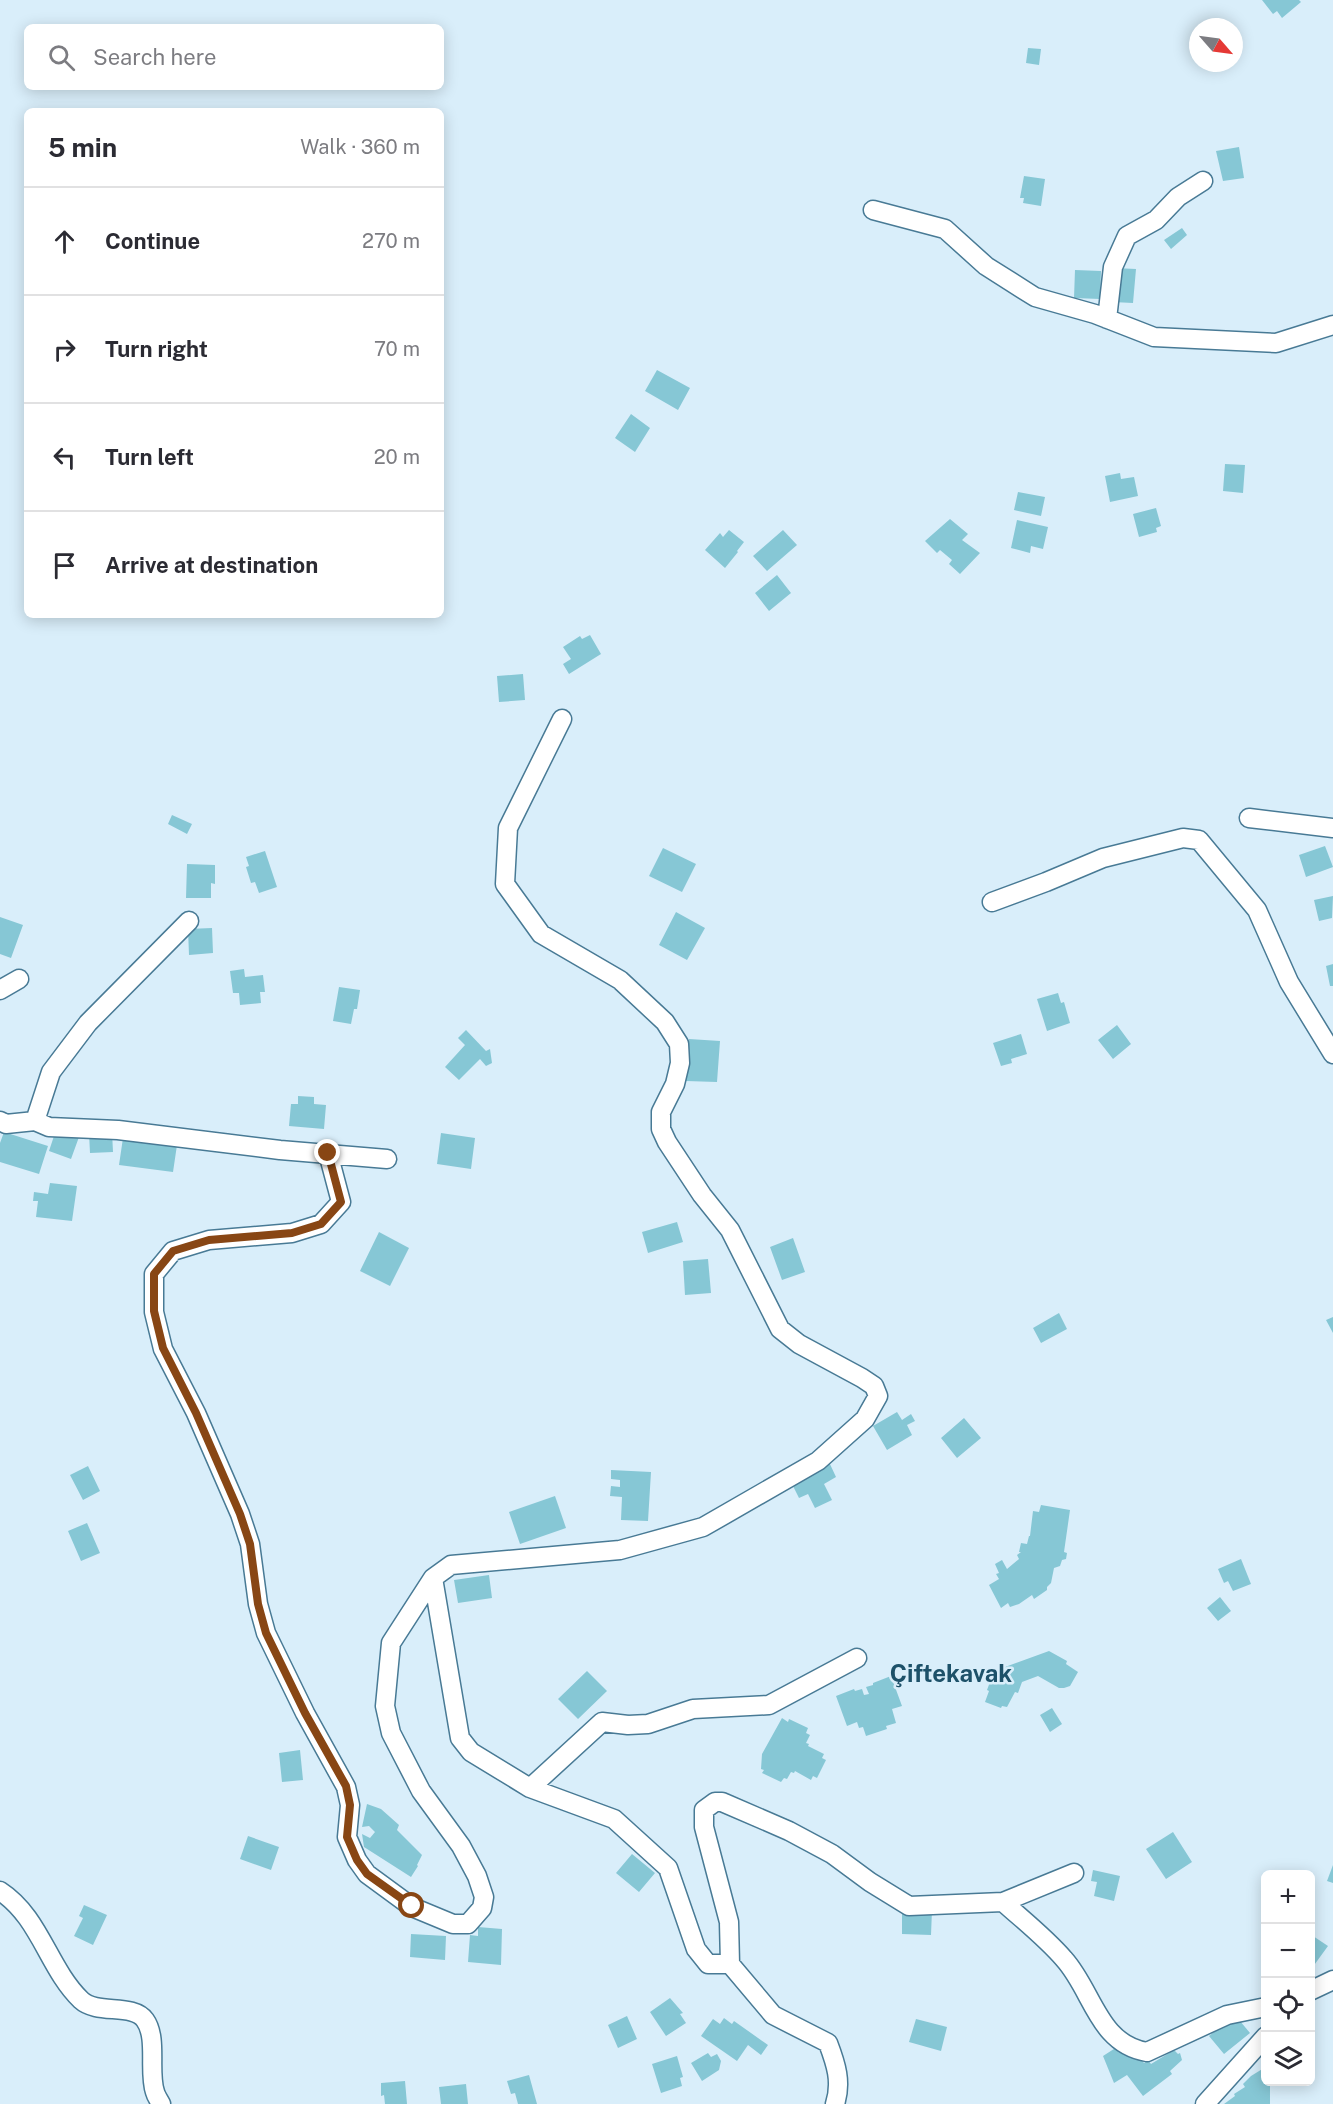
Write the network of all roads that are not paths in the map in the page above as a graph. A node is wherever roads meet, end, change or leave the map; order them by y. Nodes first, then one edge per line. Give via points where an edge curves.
1 (1203, 181) dead end
2 (873, 210) dead end
3 (1107, 319) junction
4 (1333, 325) edge
5 (562, 719) dead end
6 (1249, 818) dead end
7 (1333, 828) edge
8 (992, 902) dead end
9 (189, 921) dead end
10 (18, 979) dead end
11 (0, 990) edge
12 (1333, 1054) edge
13 (0, 1121) edge
14 (35, 1121) junction
15 (328, 1153) junction
16 (387, 1160) dead end
17 (433, 1578) junction
18 (857, 1658) dead end
19 (530, 1788) junction
20 (1074, 1873) dead end
21 (0, 1891) edge
22 (1003, 1902) junction
23 (730, 1964) junction
24 (1333, 1980) edge
25 (1315, 1989) edge
26 (1261, 2008) edge
27 (1261, 2042) edge
28 (161, 2104) edge
29 (835, 2104) edge
30 (1205, 2104) edge

1 - 3 street via 1178,197 1156,220 1127,236 1113,267
2 - 3 street via 945,229 986,266 1035,297
3 - 4 street via 1154,337 1276,344
5 - 17 street via 508,828 505,884 541,934 620,980 665,1022 679,1044 680,1063 661,1112 661,1129 667,1142 730,1230 780,1329 798,1344 862,1377 874,1386 878,1396 865,1419 818,1461 702,1527 620,1550 451,1565
6 - 7 street
8 - 12 street via 1103,858 1183,838 1199,840 1257,910 1288,982
9 - 14 street via 88,1023 51,1072
10 - 11 street
13 - 14 street
14 - 15 street via 49,1127 118,1130
15 - 16 street
15 - 17 street via 341,1202 321,1224 292,1233 209,1240 173,1251 154,1274 154,1311 163,1348 240,1514 250,1544 266,1633 346,1786 350,1805 347,1837 357,1860 367,1874 412,1906 453,1924 468,1924 482,1908 477,1875 421,1791 391,1733 385,1706 391,1643
17 - 19 street via 460,1738 471,1752
18 - 19 street via 769,1705 693,1709 648,1724 602,1722
19 - 23 street via 614,1819 668,1868 696,1949 708,1964
20 - 22 street
21 - 28 street via 28,1916 57,1970 83,2002 135,2013 145,2019 151,2035 154,2091
22 - 23 street via 909,1906 832,1854 744,1811 715,1802 704,1810 704,1827 729,1922
22 - 26 street via 1065,1960 1109,2033 1136,2050 1147,2052 1227,2015
23 - 29 street via 773,2015 828,2043 837,2066 839,2092
24 - 25 street
27 - 30 street

